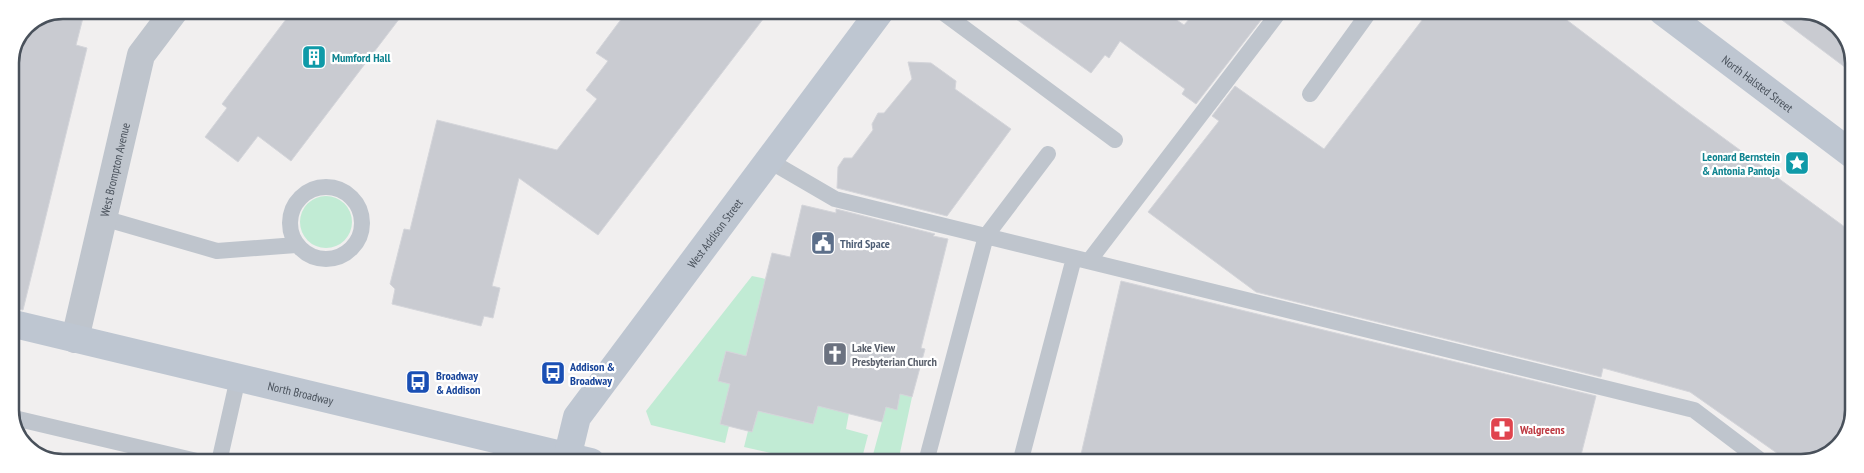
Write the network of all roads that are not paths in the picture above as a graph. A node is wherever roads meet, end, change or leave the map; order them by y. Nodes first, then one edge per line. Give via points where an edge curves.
1 (168, 19) edge
2 (874, 19) edge
3 (953, 19) edge
4 (1274, 19) edge
5 (1364, 19) edge
6 (1673, 19) edge
7 (1310, 94) dead end
8 (1115, 140) dead end
9 (1845, 149) edge
10 (1048, 154) dead end
11 (768, 160) junction
12 (103, 218) junction
13 (986, 236) junction
14 (296, 245) junction
15 (1081, 260) junction
16 (19, 325) edge
17 (75, 339) junction
18 (238, 378) junction
19 (20, 419) edge
20 (167, 454) edge
21 (221, 454) edge
22 (550, 454) edge
23 (575, 454) edge
24 (928, 454) edge
25 (1022, 454) edge
26 (1752, 454) edge

1 - 12 street, West Brompton Avenue via 141,55
2 - 11 main road, West Addison Street
3 - 8 lane
4 - 15 lane
5 - 7 lane
6 - 9 main road, North Halsted Street
10 - 13 lane
11 - 13 lane via 835,199
11 - 23 main road, West Addison Street via 577,417
12 - 14 lane via 217,251
12 - 17 street, West Brompton Avenue
13 - 15 lane
13 - 24 lane
14 - 14 lane via 290,234 289,222 298,199 308,191 320,187 344,191 360,209 361,233 347,253 326,260 309,256
15 - 25 lane
15 - 26 lane via 1694,410
16 - 17 main road, North Broadway
17 - 18 main road, North Broadway
18 - 21 lane
18 - 22 main road, North Broadway
19 - 20 lane

